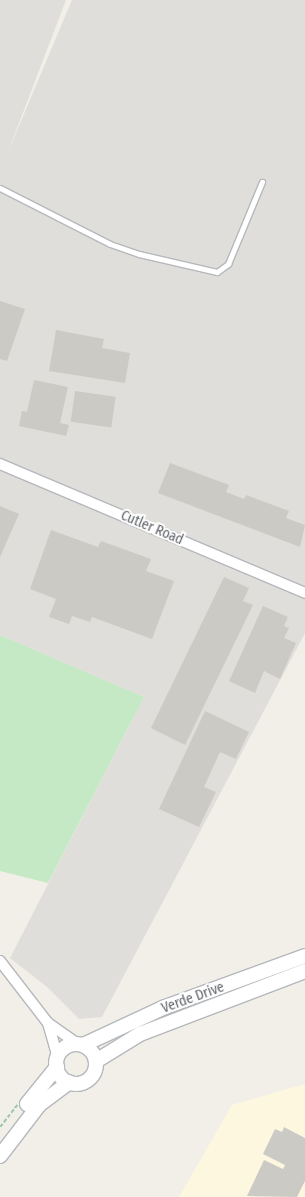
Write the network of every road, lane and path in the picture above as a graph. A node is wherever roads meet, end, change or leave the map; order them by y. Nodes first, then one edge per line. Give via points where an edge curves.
1 (262, 182) dead end
2 (0, 188) edge
3 (0, 464) edge
4 (305, 593) edge
5 (305, 956) edge
6 (0, 961) edge
7 (305, 971) edge
8 (48, 1023) junction
9 (80, 1045) junction
10 (57, 1062) junction
11 (99, 1063) junction
12 (71, 1085) junction
13 (0, 1140) edge
14 (0, 1156) edge

1 - 2 lane via 228,264 217,272 139,254 110,244
3 - 4 street, Cutler Road
5 - 9 main road, Verde Drive via 165,1007
6 - 8 street
7 - 11 main road, Verde Drive via 140,1034
8 - 9 street
8 - 10 street
9 - 10 main road via 68,1046
9 - 11 main road via 92,1051
10 - 12 main road
10 - 13 main road
11 - 12 main road via 88,1080
11 - 12 path via 93,1083
12 - 14 main road via 39,1105

